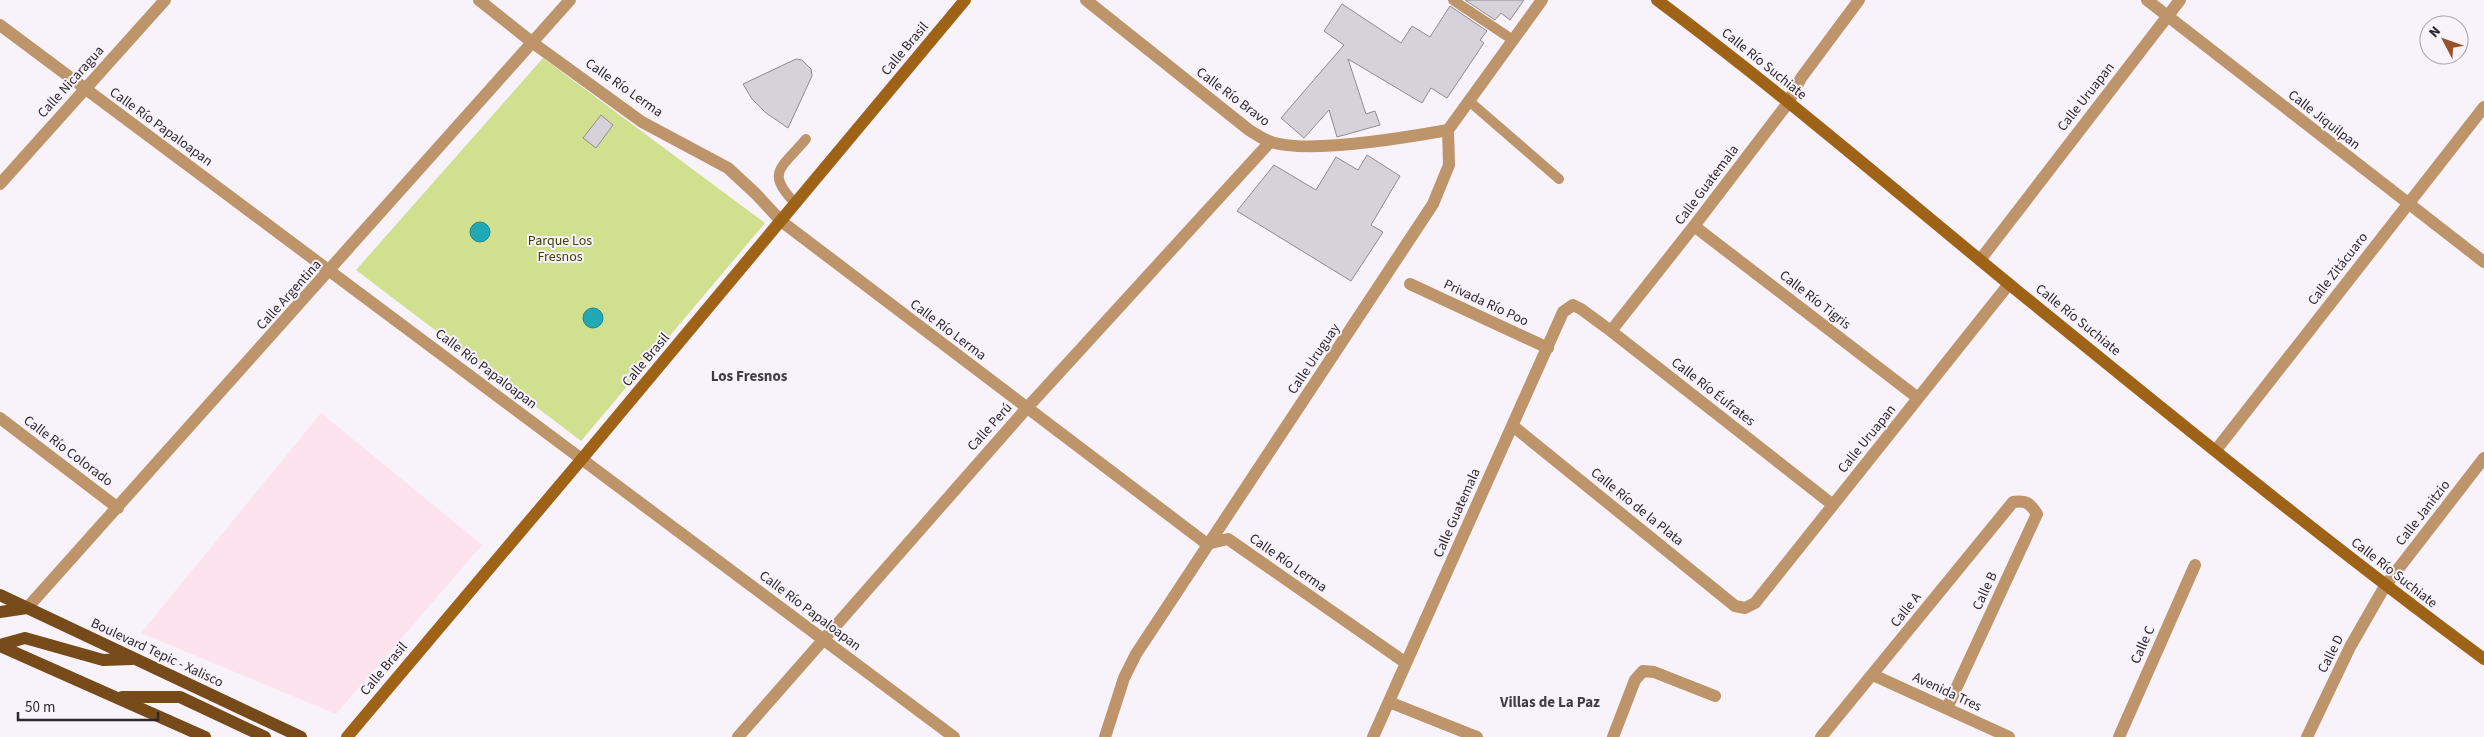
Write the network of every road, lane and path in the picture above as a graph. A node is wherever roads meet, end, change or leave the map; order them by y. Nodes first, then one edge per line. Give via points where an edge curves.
1 (165, 0) edge
2 (479, 0) edge
3 (570, 0) edge
4 (965, 0) edge
5 (1086, 0) edge
6 (1453, 0) edge
7 (1542, 0) edge
8 (1657, 0) edge
9 (1859, 0) edge
10 (2148, 0) edge
11 (2180, 0) edge
12 (2168, 16) junction
13 (0, 25) edge
14 (1513, 40) junction
15 (533, 43) junction
16 (85, 89) junction
17 (1468, 101) junction
18 (1788, 103) junction
19 (2484, 107) edge
20 (1448, 130) junction
21 (806, 139) dead end
22 (1270, 142) junction
23 (1559, 179) dead end
24 (0, 184) edge
25 (796, 204) junction
26 (2408, 204) junction
27 (781, 221) junction
28 (1694, 226) junction
29 (1980, 260) junction
30 (2484, 262) edge
31 (331, 270) junction
32 (1410, 284) dead end
33 (2009, 284) junction
34 (1572, 305) joint
35 (1611, 331) junction
36 (1548, 348) junction
37 (1918, 398) junction
38 (1026, 409) junction
39 (0, 418) edge
40 (1513, 426) junction
41 (2216, 450) junction
42 (2484, 458) edge
43 (582, 460) junction
44 (2013, 502) joint
45 (1833, 505) junction
46 (118, 508) junction
47 (1207, 544) junction
48 (2195, 565) dead end
49 (2385, 586) junction
50 (0, 595) edge
51 (28, 608) junction
52 (1745, 608) joint
53 (0, 612) edge
54 (822, 639) junction
55 (0, 645) edge
56 (134, 659) junction
57 (2484, 659) edge
58 (1406, 663) junction
59 (1873, 675) junction
60 (1715, 696) dead end
61 (117, 697) junction
62 (1389, 702) junction
63 (1947, 708) junction
64 (205, 737) edge
65 (265, 737) edge
66 (301, 737) edge
67 (347, 737) edge
68 (738, 737) edge
69 (954, 737) edge
70 (1105, 737) edge
71 (1373, 737) edge
72 (1477, 737) edge
73 (1613, 737) edge
74 (1821, 737) edge
75 (2009, 737) edge
76 (2119, 737) edge
77 (2307, 737) edge

1 - 16 street, Calle Nicaragua
2 - 15 street, Calle Río Lerma
3 - 15 street, Calle Argentina
4 - 25 main road, Calle Brasil
5 - 22 street, Calle Río Bravo via 1249,130
6 - 14 lane
7 - 14 street
8 - 18 main road, Calle Río Suchiate
9 - 18 street, Calle Guatemala via 1801,78
10 - 12 street, Calle Jiquilpan
11 - 12 street, Calle Uruapan
12 - 26 street, Calle Jiquilpan
12 - 29 street, Calle Uruapan
13 - 16 street, Calle Río Papaloapan
14 - 17 street
15 - 27 street, Calle Río Lerma via 642,122 728,168
15 - 31 street, Calle Argentina
16 - 24 street, Calle Nicaragua
16 - 31 street, Calle Río Papaloapan
17 - 20 street
17 - 23 lane
18 - 28 street, Calle Guatemala
18 - 29 main road, Calle Río Suchiate
19 - 26 street, Calle Zitácuaro
20 - 22 street, Calle Río Bravo via 1324,145
20 - 47 street, Calle Uruguay via 1449,165 1434,204
21 - 25 lane via 779,171 777,178 781,189
22 - 38 street, Calle Perú
25 - 27 main road, Calle Brasil
26 - 30 street, Calle Jiquilpan
26 - 41 street, Calle Zitácuaro
27 - 38 street, Calle Río Lerma
27 - 43 main road, Calle Brasil
28 - 35 street, Calle Guatemala
28 - 37 street, Calle Río Tigris
29 - 33 main road, Calle Río Suchiate
31 - 43 street, Calle Río Papaloapan
31 - 46 street, Calle Argentina
32 - 36 street, Privada Río Poo
33 - 37 street, Calle Uruapan
33 - 41 main road, Calle Río Suchiate
34 - 35 street, Calle Río Éufrates
34 - 36 street, Calle Guatemala via 1563,312
35 - 45 street, Calle Río Éufrates
36 - 40 street, Calle Guatemala
37 - 45 street, Calle Uruapan
38 - 47 street, Calle Río Lerma
38 - 54 street, Calle Perú
39 - 46 street, Calle Río Colorado
40 - 52 street, Calle Río de la Plata via 1735,606
40 - 58 street, Calle Guatemala
41 - 49 main road, Calle Río Suchiate
42 - 49 street, Calle Janitzio
43 - 54 street, Calle Río Papaloapan
43 - 67 main road, Calle Brasil
44 - 59 street, Calle A
44 - 63 street, Calle B via 2022,500 2030,503 2037,514
45 - 52 street, Calle Uruapan via 1755,603
46 - 51 street, Calle Argentina
47 - 58 street, Calle Río Lerma via 1228,539
47 - 70 street, Calle Uruguay via 1136,654 1124,678
48 - 76 street, Calle C
49 - 57 main road, Calle Río Suchiate
49 - 77 street, Calle D via 2350,647
50 - 51 main road, Boulevard Tepic - Xalisco
51 - 53 main road
51 - 56 main road, Boulevard Tepic - Xalisco
54 - 68 street, Calle Perú
54 - 69 street, Calle Río Papaloapan
55 - 56 main road via 25,638 103,660
55 - 61 main road
56 - 66 main road, Boulevard Tepic - Xalisco
58 - 62 street, Calle Guatemala
59 - 63 street, Avenida Tres
59 - 74 street, Calle A
60 - 73 street via 1654,672 1643,671 1635,680
61 - 64 main road
61 - 65 main road via 180,697
62 - 71 street, Calle Guatemala
62 - 72 street
63 - 75 street, Avenida Tres

